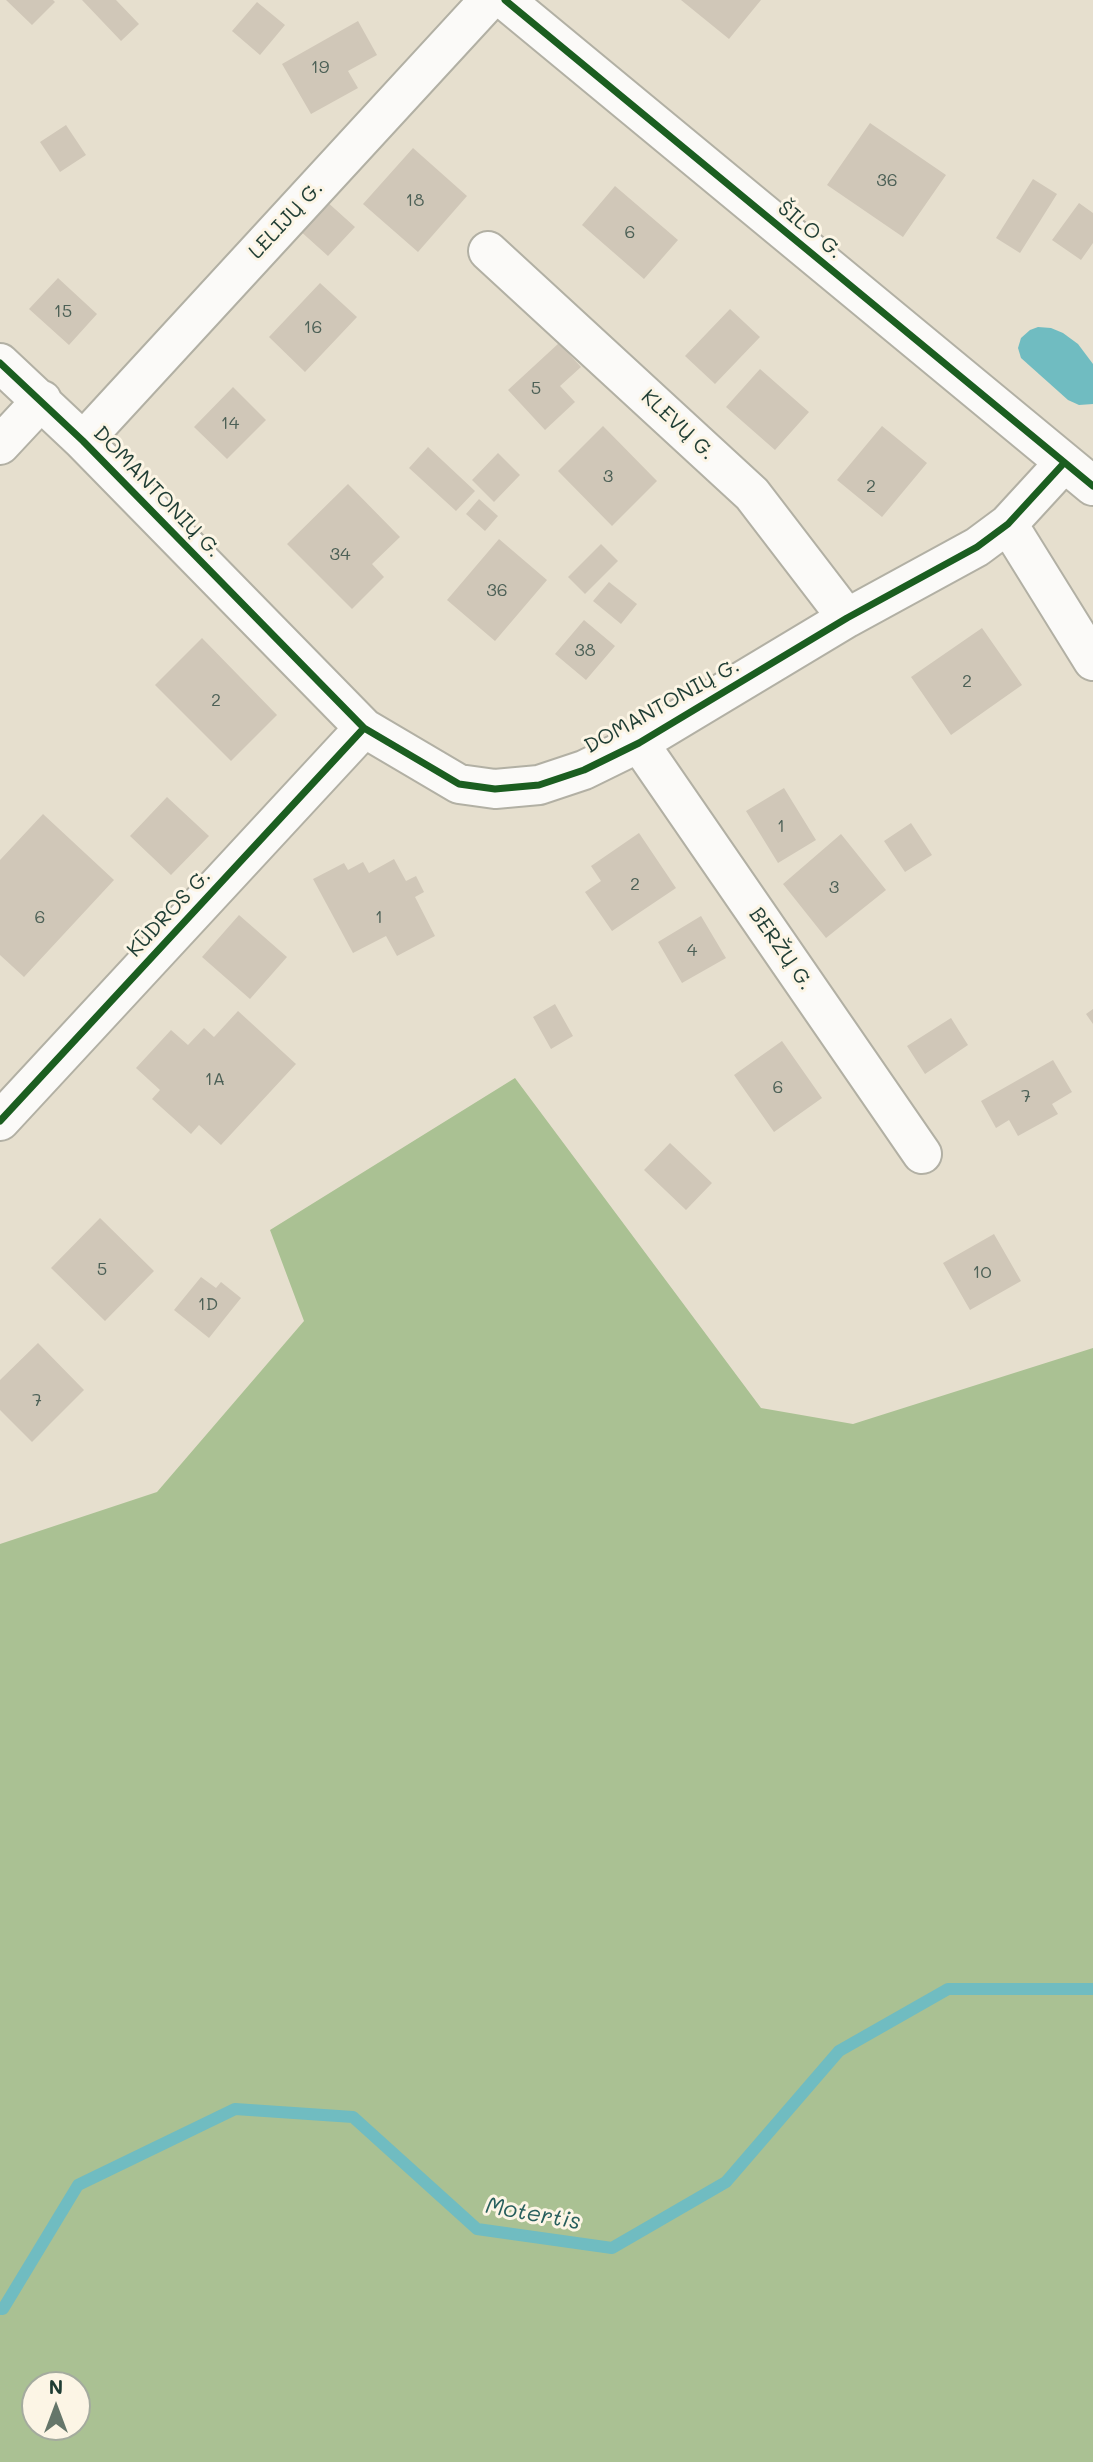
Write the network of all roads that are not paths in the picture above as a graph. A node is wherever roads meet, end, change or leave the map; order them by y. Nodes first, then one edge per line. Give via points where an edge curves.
1 (489, 0) edge
2 (505, 0) edge
3 (488, 251) dead end
4 (0, 363) edge
5 (41, 400) junction
6 (83, 441) junction
7 (0, 445) edge
8 (1079, 474) edge
9 (1009, 524) junction
10 (847, 618) junction
11 (1093, 662) edge
12 (364, 728) junction
13 (639, 743) junction
14 (0, 1121) edge
15 (922, 1154) dead end

1 - 6 street, LELIJŲ G.
2 - 8 street, ŠILO G.
3 - 10 street, KLEVŲ G. via 752,494
4 - 5 street, DOMANTONIŲ G.
5 - 6 street, DOMANTONIŲ G.
5 - 7 street
6 - 12 street, DOMANTONIŲ G.
8 - 9 street, DOMANTONIŲ G.
9 - 10 street, DOMANTONIŲ G. via 977,547
9 - 11 street
10 - 13 street, DOMANTONIŲ G.
12 - 13 street, DOMANTONIŲ G. via 459,784 495,789 539,785 584,770
12 - 14 street, KŪDROS G.
13 - 15 street, BERŽŲ G.

